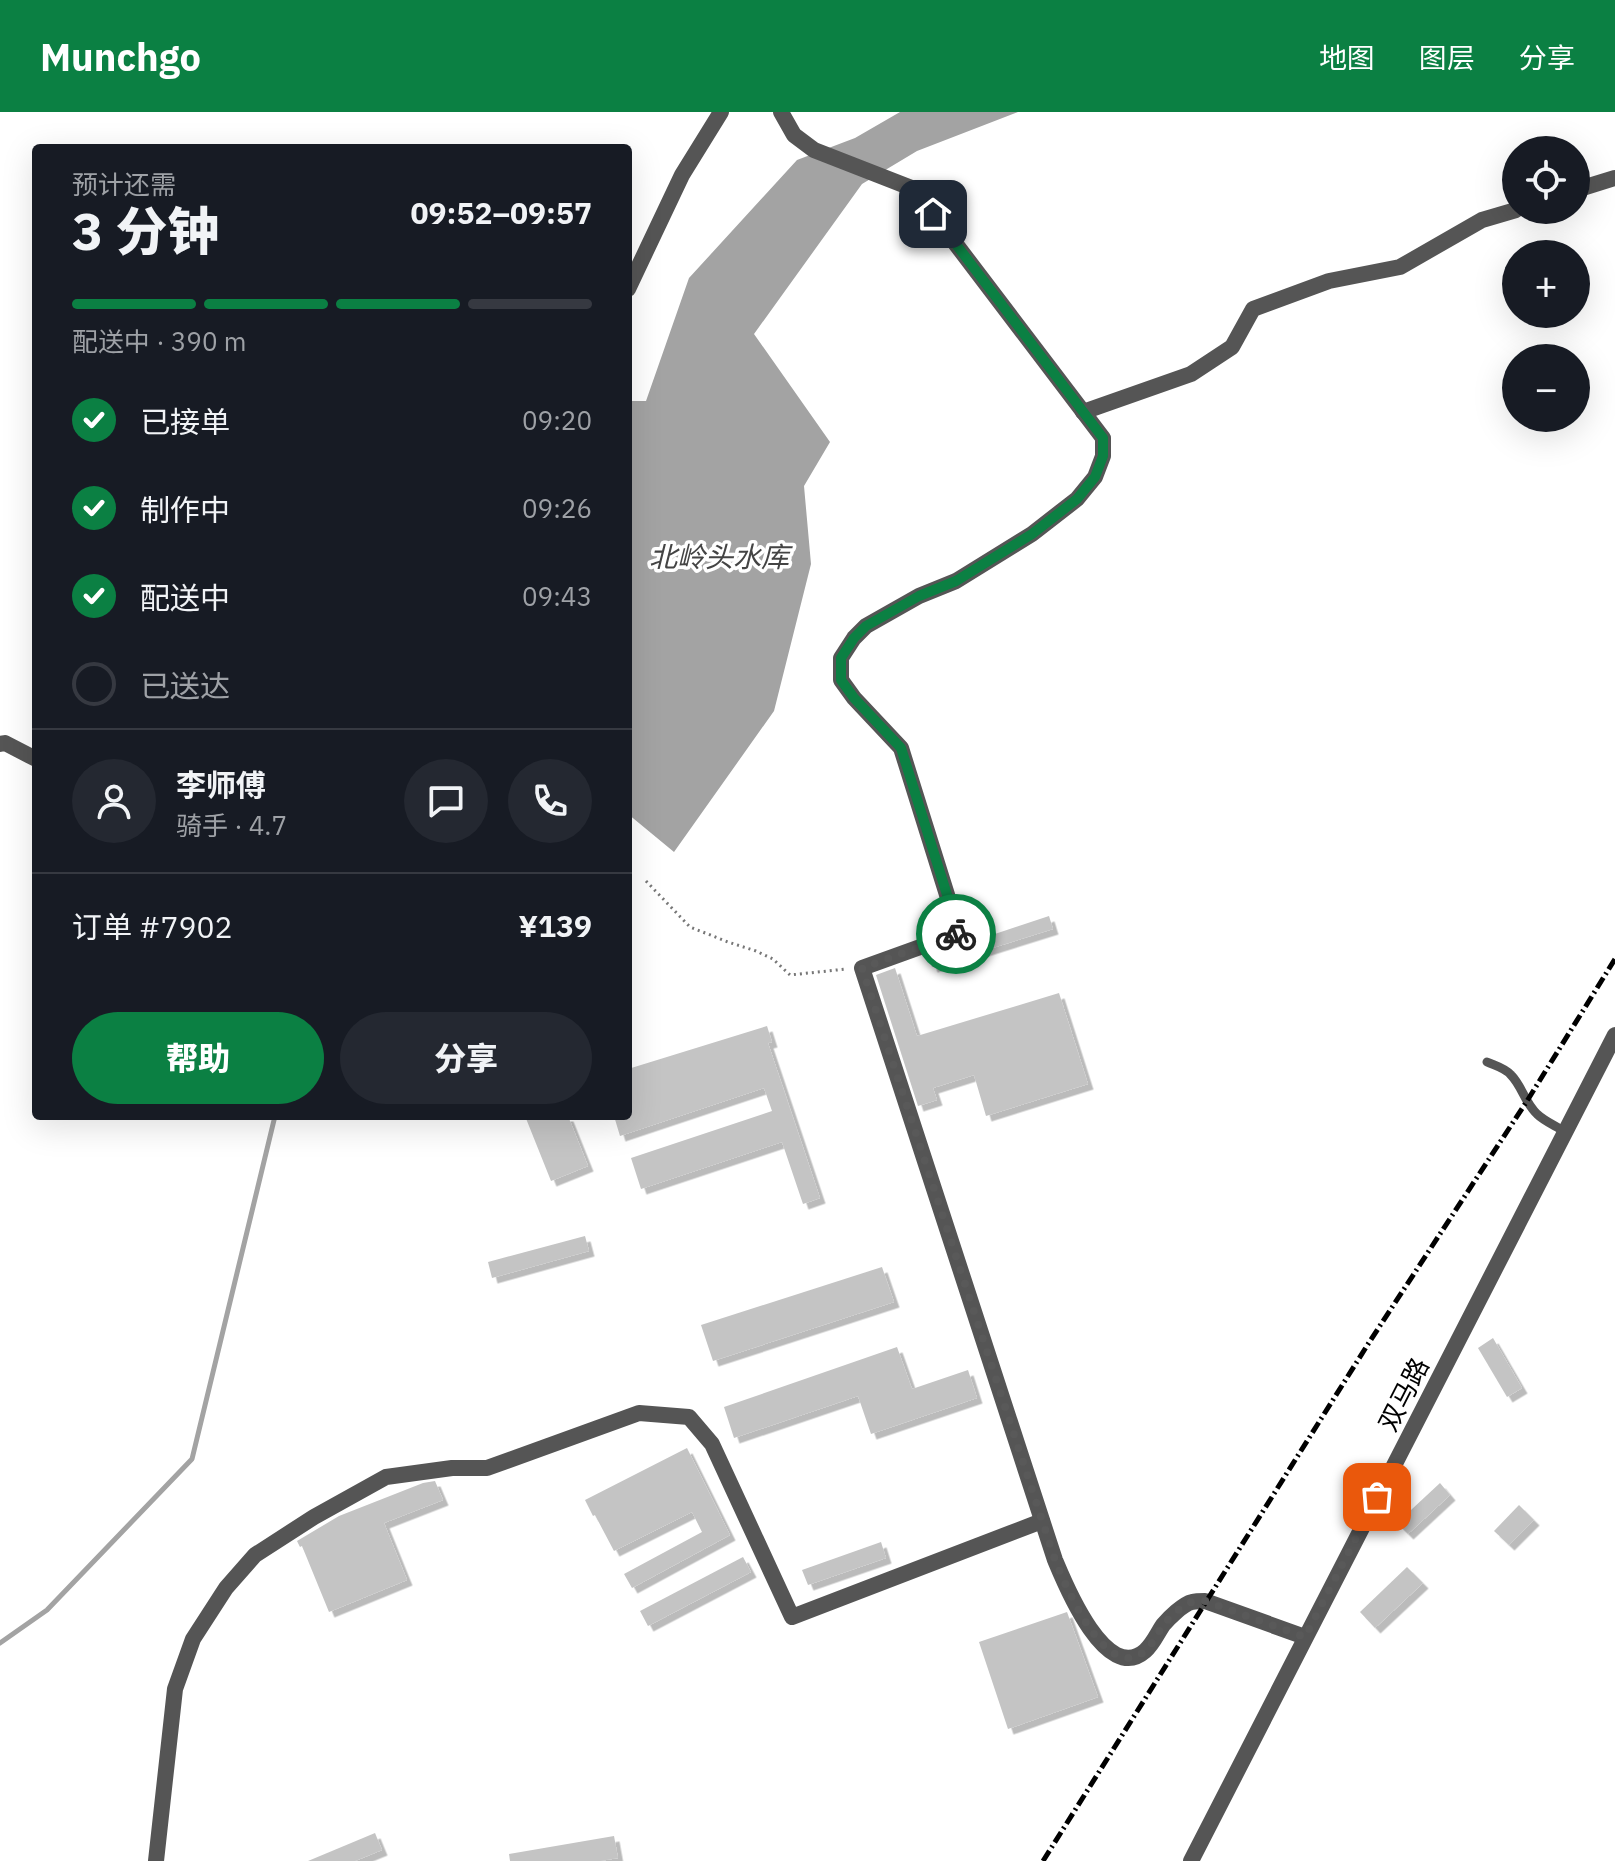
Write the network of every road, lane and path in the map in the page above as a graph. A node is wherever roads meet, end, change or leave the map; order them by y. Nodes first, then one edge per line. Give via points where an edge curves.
1 (721, 112) edge
2 (781, 112) edge
3 (1615, 178) edge
4 (1590, 186) edge
5 (1502, 214) edge
6 (632, 281) edge
7 (1083, 412) junction
8 (0, 744) edge
9 (32, 757) edge
10 (646, 881) dead end
11 (862, 968) junction
12 (1615, 1035) edge
13 (1487, 1062) dead end
14 (1565, 1132) junction
15 (1042, 1521) junction
16 (1305, 1637) junction
17 (156, 1861) edge
18 (1191, 1861) edge

1 - 6 street via 682,175
2 - 7 street via 794,135 814,150 914,189
3 - 4 street
5 - 7 street via 1400,267 1329,281 1253,309 1232,347 1191,374
7 - 11 street via 1103,438 1103,456 1095,477 1077,499 956,581 866,626 841,658 841,680 901,748 959,933
8 - 9 street
10 - 11 path via 690,927 773,959 790,975
11 - 15 street
12 - 14 street, 双马路
13 - 14 lane via 1510,1074 1537,1114
14 - 16 street, 双马路
15 - 16 street via 1076,1609 1115,1654 1142,1654 1165,1623 1191,1602 1205,1601
15 - 17 street via 792,1617 712,1444 689,1417 639,1413 487,1468 386,1477 255,1555 193,1639 175,1689
16 - 18 street, 双马路

